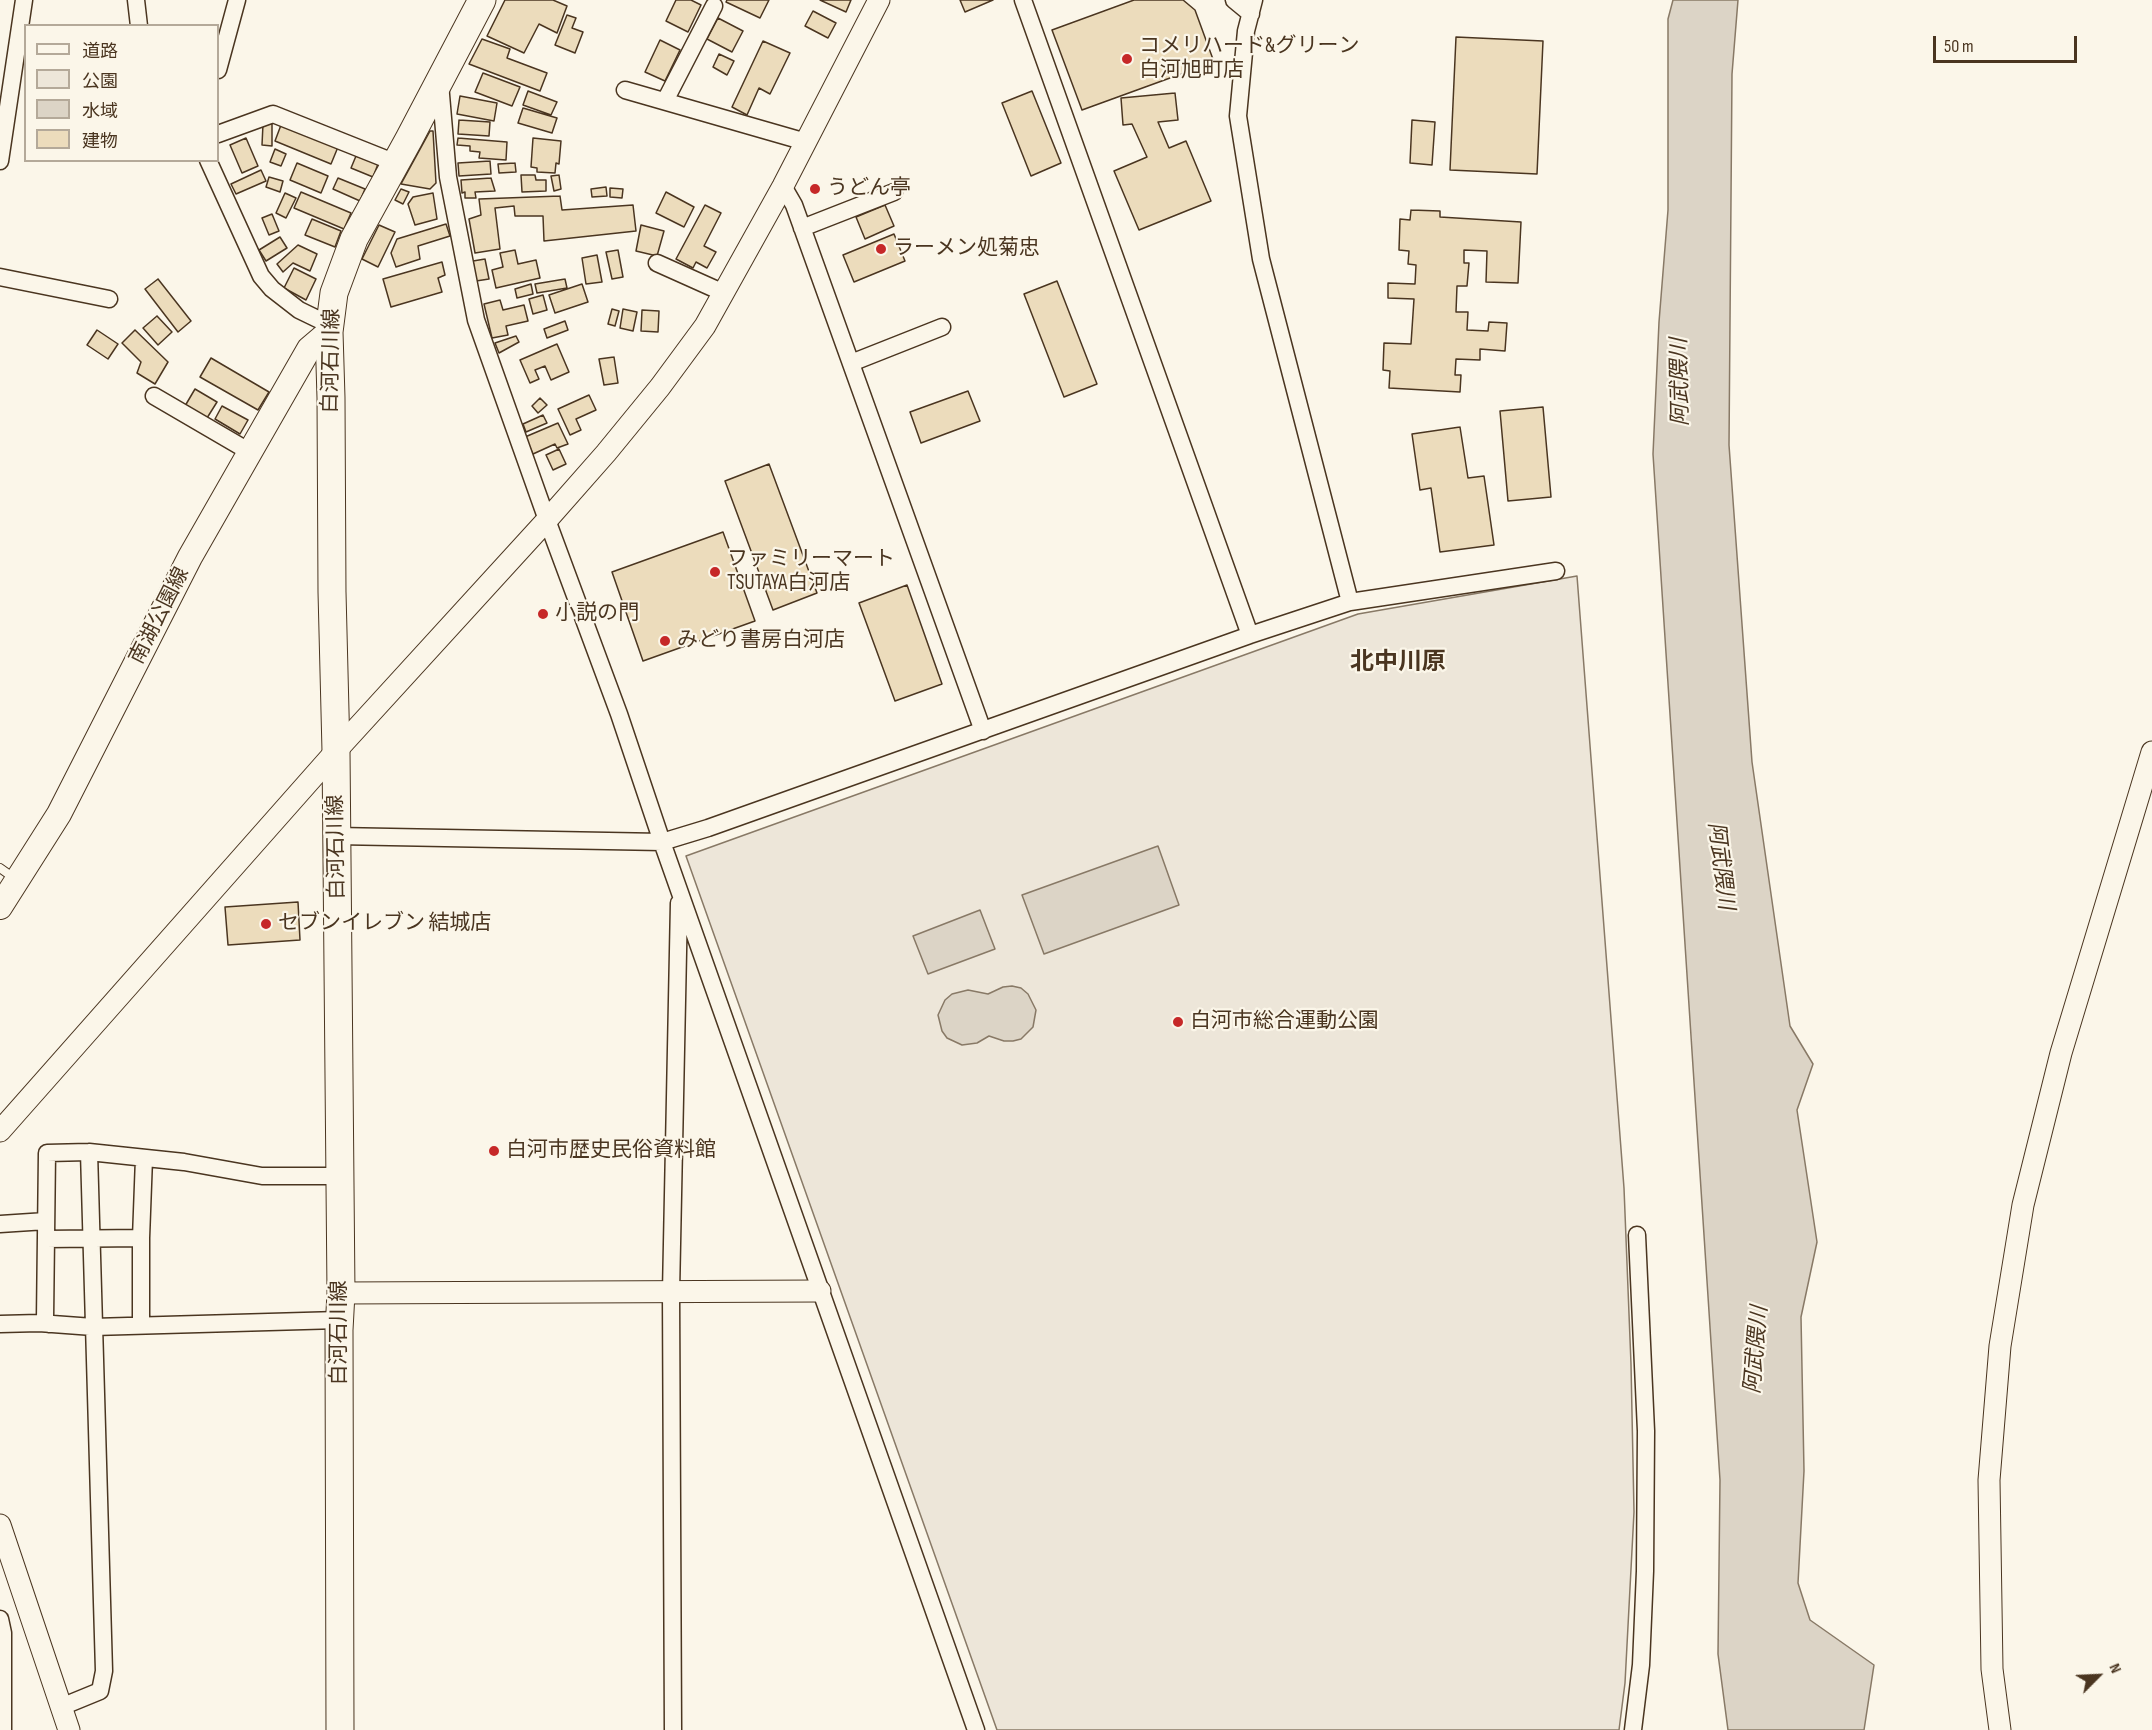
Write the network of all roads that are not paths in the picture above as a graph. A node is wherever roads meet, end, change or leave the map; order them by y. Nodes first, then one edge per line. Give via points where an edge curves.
1 (24, 0) edge
2 (136, 0) edge
3 (237, 0) edge
4 (482, 0) edge
5 (879, 0) edge
6 (1023, 0) edge
7 (1234, 0) edge
8 (714, 6) dead end
9 (1253, 7) edge
10 (139, 24) edge
11 (219, 66) edge
12 (440, 82) junction
13 (625, 90) dead end
14 (665, 101) junction
15 (219, 134) edge
16 (806, 142) junction
17 (0, 161) edge
18 (209, 162) edge
19 (396, 163) junction
20 (783, 186) junction
21 (894, 192) dead end
22 (802, 228) junction
23 (657, 263) dead end
24 (0, 277) edge
25 (724, 293) junction
26 (109, 299) dead end
27 (942, 327) dead end
28 (329, 328) junction
29 (851, 363) junction
30 (154, 396) dead end
31 (250, 452) junction
32 (547, 520) junction
33 (1556, 571) dead end
34 (1350, 602) junction
35 (1250, 635) junction
36 (983, 731) junction
37 (336, 751) junction
38 (2152, 752) edge
39 (336, 836) junction
40 (662, 842) junction
41 (9, 874) edge
42 (679, 891) junction
43 (0, 907) edge
44 (0, 1131) edge
45 (89, 1152) junction
46 (144, 1158) junction
47 (338, 1176) junction
48 (46, 1221) junction
49 (0, 1224) edge
50 (1637, 1235) dead end
51 (141, 1238) junction
52 (46, 1239) junction
53 (93, 1239) junction
54 (820, 1291) junction
55 (671, 1292) junction
56 (340, 1293) junction
57 (339, 1320) junction
58 (0, 1324) edge
59 (49, 1324) junction
60 (141, 1326) junction
61 (93, 1327) junction
62 (0, 1525) edge
63 (0, 1619) edge
64 (61, 1707) junction
65 (3, 1730) edge
66 (69, 1730) edge
67 (340, 1730) edge
68 (673, 1730) edge
69 (976, 1730) edge
70 (1634, 1730) edge
71 (2000, 1730) edge

1 - 17 street
2 - 10 street
3 - 11 street
4 - 12 main road, 白河石川線
5 - 16 street
6 - 35 street
7 - 9 street
8 - 14 street
9 - 34 street via 1246,31 1238,116 1261,259
12 - 19 main road, 白河石川線
12 - 32 street via 448,177 476,320
13 - 14 street
14 - 16 street
15 - 19 street via 273,114
16 - 20 street
18 - 28 street via 261,276 299,310
19 - 28 main road, 白河石川線 via 354,239 334,293
20 - 22 street
20 - 25 street
21 - 22 street
22 - 29 street
23 - 25 street
24 - 26 street
25 - 32 street via 660,387
27 - 29 street
28 - 31 main road, 南湖公園線 via 309,349
28 - 37 main road, 白河石川線
29 - 36 street
30 - 31 street
31 - 41 main road, 南湖公園線 via 190,557 58,814
32 - 37 street
32 - 40 street via 620,714
33 - 34 street
34 - 35 street
35 - 36 street
36 - 40 street
37 - 39 main road, 白河石川線
37 - 44 street
38 - 71 street via 2061,1053 2023,1205 2000,1346 1989,1492 1992,1669
39 - 40 street
39 - 47 main road, 白河石川線
40 - 42 street
41 - 43 main road, 南湖公園線
42 - 54 street
42 - 55 street
45 - 46 street
45 - 48 street via 47,1153
45 - 53 street
46 - 47 street via 261,1176
46 - 51 street
47 - 56 main road, 白河石川線
48 - 49 street
48 - 52 street
50 - 70 street via 1646,1431 1641,1665
51 - 53 street
51 - 60 street
52 - 53 street
52 - 59 street via 45,1319
53 - 61 street
54 - 55 street
54 - 69 street
55 - 56 street
55 - 68 street
56 - 57 main road, 白河石川線
57 - 60 street
57 - 67 main road, 白河石川線
58 - 59 street
59 - 61 street
60 - 61 street
61 - 64 street via 104,1671 100,1692
62 - 64 street
63 - 65 street
64 - 66 street

